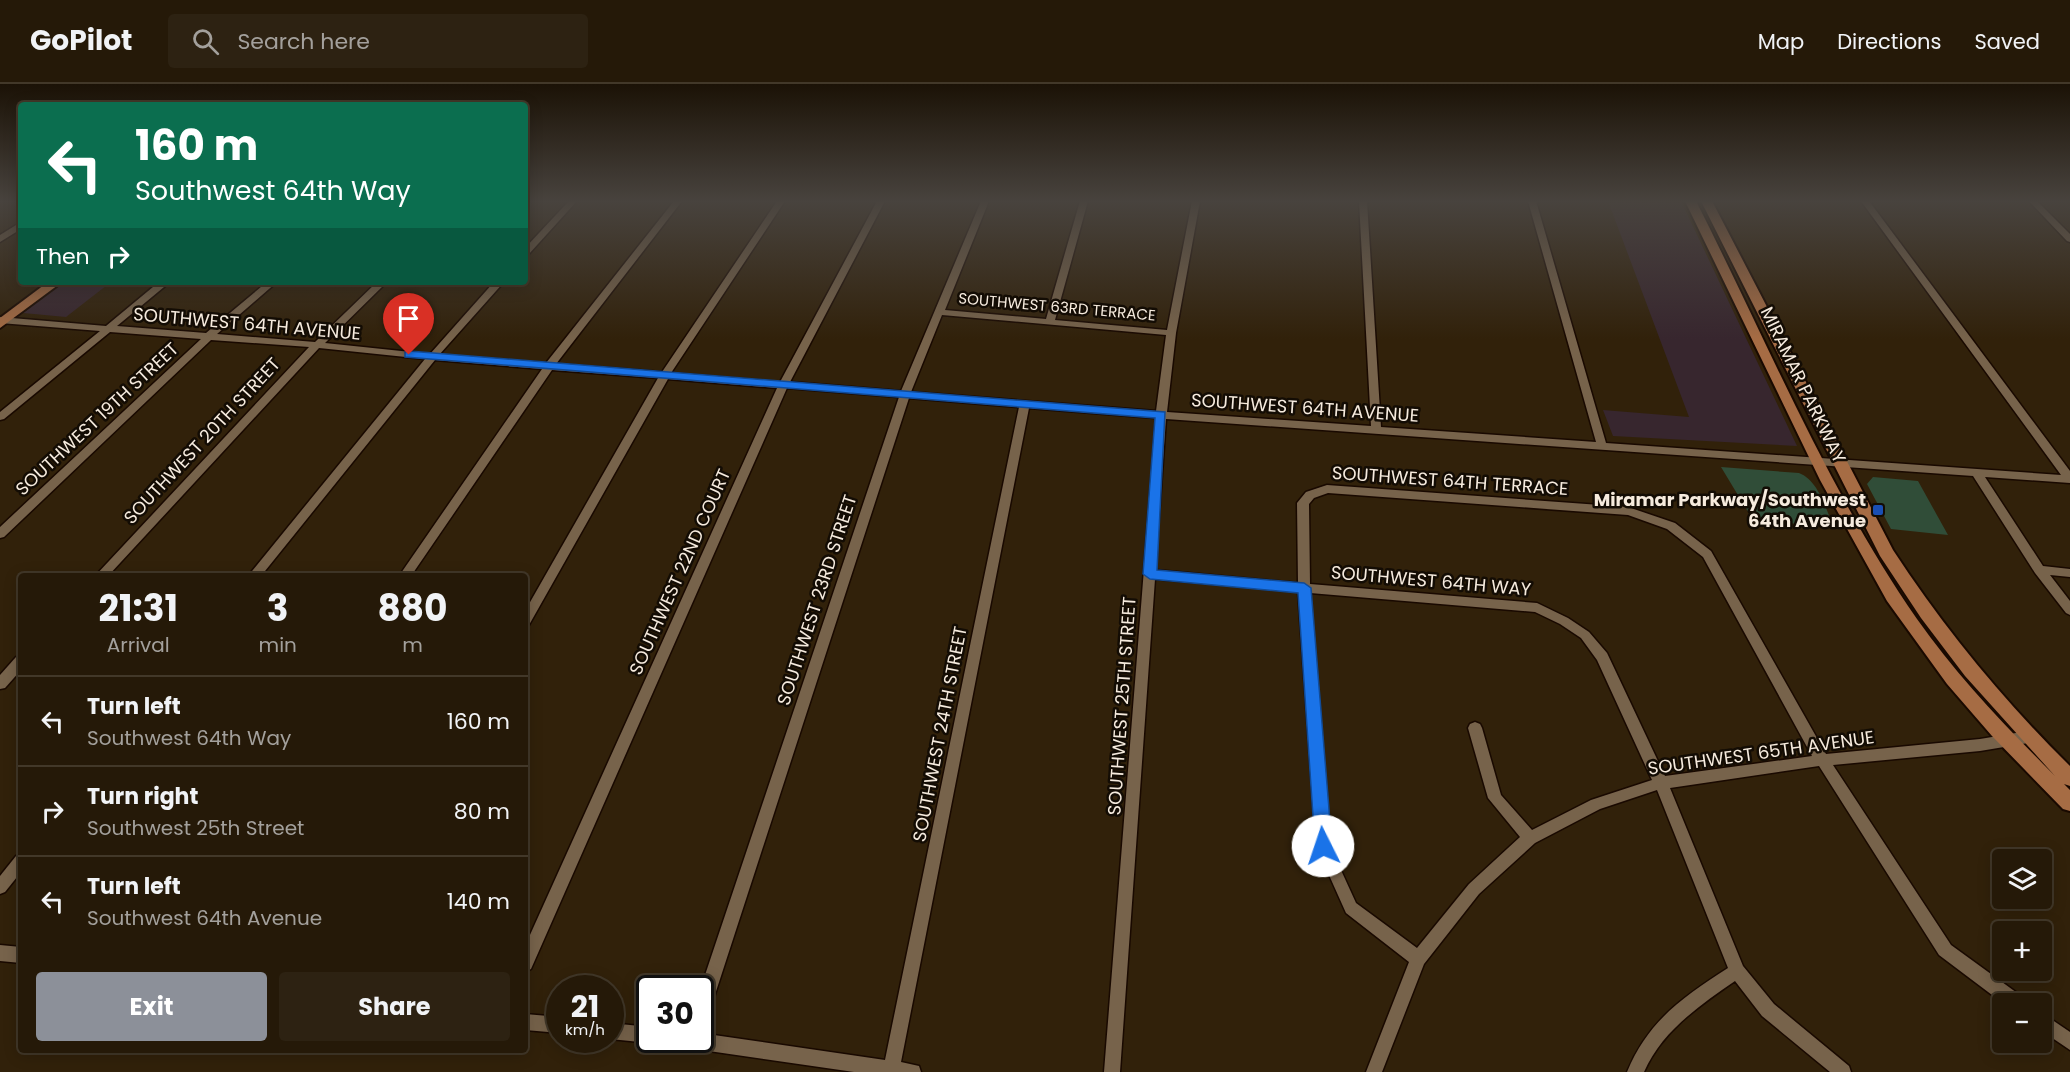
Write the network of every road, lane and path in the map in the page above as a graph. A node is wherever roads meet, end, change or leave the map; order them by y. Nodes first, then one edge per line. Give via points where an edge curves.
1 (642, 247) edge
2 (750, 247) edge
3 (857, 247) edge
4 (966, 247) edge
5 (1071, 247) edge
6 (1187, 247) edge
7 (1366, 247) edge
8 (1545, 247) edge
9 (1713, 247) edge
10 (1730, 247) edge
11 (1899, 247) edge
12 (36, 285) edge
13 (51, 285) edge
14 (161, 285) edge
15 (268, 285) edge
16 (379, 285) edge
17 (496, 285) edge
18 (1734, 288) junction
19 (940, 312) junction
20 (1, 318) edge
21 (1050, 321) junction
22 (1771, 327) junction
23 (106, 329) junction
24 (1171, 333) junction
25 (209, 336) junction
26 (317, 345) junction
27 (432, 357) junction
28 (549, 366) junction
29 (665, 375) junction
30 (784, 384) junction
31 (904, 394) junction
32 (1025, 404) junction
33 (1161, 415) junction
34 (0, 417) edge
35 (1376, 430) junction
36 (1602, 446) junction
37 (1818, 462) junction
38 (1840, 464) junction
39 (1977, 472) junction
40 (2070, 479) edge
41 (0, 534) edge
42 (2039, 570) junction
43 (104, 573) edge
44 (256, 573) edge
45 (407, 573) edge
46 (2070, 573) edge
47 (1150, 574) junction
48 (1304, 588) junction
49 (2070, 610) edge
50 (528, 617) edge
51 (18, 664) edge
52 (0, 684) edge
53 (1475, 728) dead end
54 (2028, 737) junction
55 (2006, 740) junction
56 (1822, 760) junction
57 (2070, 778) edge
58 (1661, 783) junction
59 (2070, 803) edge
60 (1530, 838) junction
61 (18, 865) edge
62 (0, 887) edge
63 (0, 953) edge
64 (18, 955) edge
65 (528, 957) edge
66 (1418, 959) junction
67 (1737, 971) junction
68 (713, 975) edge
69 (2003, 993) edge
70 (528, 1022) edge
71 (546, 1024) edge
72 (2052, 1028) edge
73 (2070, 1042) edge
74 (714, 1043) edge
75 (891, 1070) edge
76 (913, 1072) edge
77 (1112, 1072) edge
78 (1374, 1072) edge
79 (1635, 1072) edge
80 (1843, 1072) edge

1 - 28 street
2 - 29 street
3 - 30 street, SOUTHWEST 22ND COURT
4 - 19 street, SOUTHWEST 23RD STREET
5 - 21 street
6 - 24 street, SOUTHWEST 25TH STREET
7 - 35 street
8 - 36 street
9 - 18 main road, MIRAMAR PARKWAY
10 - 22 main road, MIRAMAR PARKWAY
11 - 40 street
12 - 20 main road
13 - 20 main road
14 - 23 street
15 - 25 street, SOUTHWEST 19TH STREET
16 - 26 street, SOUTHWEST 20TH STREET
17 - 27 street
18 - 22 main road via 1748,297 1758,315
18 - 37 main road, MIRAMAR PARKWAY
19 - 21 street, SOUTHWEST 63RD TERRACE
19 - 31 street, SOUTHWEST 23RD STREET
20 - 23 street, SOUTHWEST 64TH AVENUE
21 - 24 street, SOUTHWEST 63RD TERRACE
22 - 38 main road, MIRAMAR PARKWAY
23 - 25 street, SOUTHWEST 64TH AVENUE
23 - 34 street
24 - 33 street, SOUTHWEST 25TH STREET
25 - 26 street, SOUTHWEST 64TH AVENUE
25 - 41 street, SOUTHWEST 19TH STREET
26 - 27 street, SOUTHWEST 64TH AVENUE
26 - 43 street, SOUTHWEST 20TH STREET
27 - 28 street, SOUTHWEST 64TH AVENUE
27 - 44 street
28 - 29 street, SOUTHWEST 64TH AVENUE
28 - 45 street
29 - 30 street, SOUTHWEST 64TH AVENUE
29 - 50 street
30 - 31 street, SOUTHWEST 64TH AVENUE
30 - 65 street, SOUTHWEST 22ND COURT
31 - 32 street, SOUTHWEST 64TH AVENUE
31 - 68 street, SOUTHWEST 23RD STREET
32 - 33 street, SOUTHWEST 64TH AVENUE
32 - 75 street, SOUTHWEST 24TH STREET
33 - 35 street, SOUTHWEST 64TH AVENUE
33 - 47 street, SOUTHWEST 25TH STREET
35 - 36 street, SOUTHWEST 64TH AVENUE
36 - 37 street, SOUTHWEST 64TH AVENUE
37 - 38 street, SOUTHWEST 64TH AVENUE
37 - 55 main road, MIRAMAR PARKWAY via 1893,598 1922,640
38 - 39 street, SOUTHWEST 64TH AVENUE
38 - 54 main road, MIRAMAR PARKWAY via 1915,598 1944,640
39 - 40 street, SOUTHWEST 64TH AVENUE
39 - 42 street
42 - 46 street
42 - 49 street
47 - 48 street, SOUTHWEST 64TH WAY
47 - 77 street, SOUTHWEST 25TH STREET
48 - 56 street, SOUTHWEST 64TH TERRACE via 1303,503 1310,495 1327,489 1628,511 1659,519 1681,530 1707,554
48 - 58 street, SOUTHWEST 64TH WAY via 1537,608 1564,621 1585,636 1602,657
48 - 66 street via 1323,846 1351,908
51 - 52 street
53 - 60 street via 1494,798
54 - 55 street, SOUTHWEST 65TH AVENUE
54 - 57 main road, MIRAMAR PARKWAY
55 - 56 street, SOUTHWEST 65TH AVENUE
55 - 59 main road, MIRAMAR PARKWAY
56 - 58 street, SOUTHWEST 65TH AVENUE
56 - 69 street, SOUTHWEST 64TH TERRACE via 1945,950
58 - 60 street, SOUTHWEST 65TH AVENUE via 1596,804
58 - 67 street, SOUTHWEST 64TH WAY
60 - 66 street, SOUTHWEST 65TH AVENUE via 1474,889
61 - 62 street
63 - 64 street
66 - 78 street, SOUTHWEST 65TH AVENUE
67 - 79 street via 1672,1016
67 - 80 street, SOUTHWEST 64TH WAY via 1768,1010
70 - 71 street
72 - 73 street
74 - 75 street
75 - 76 street

